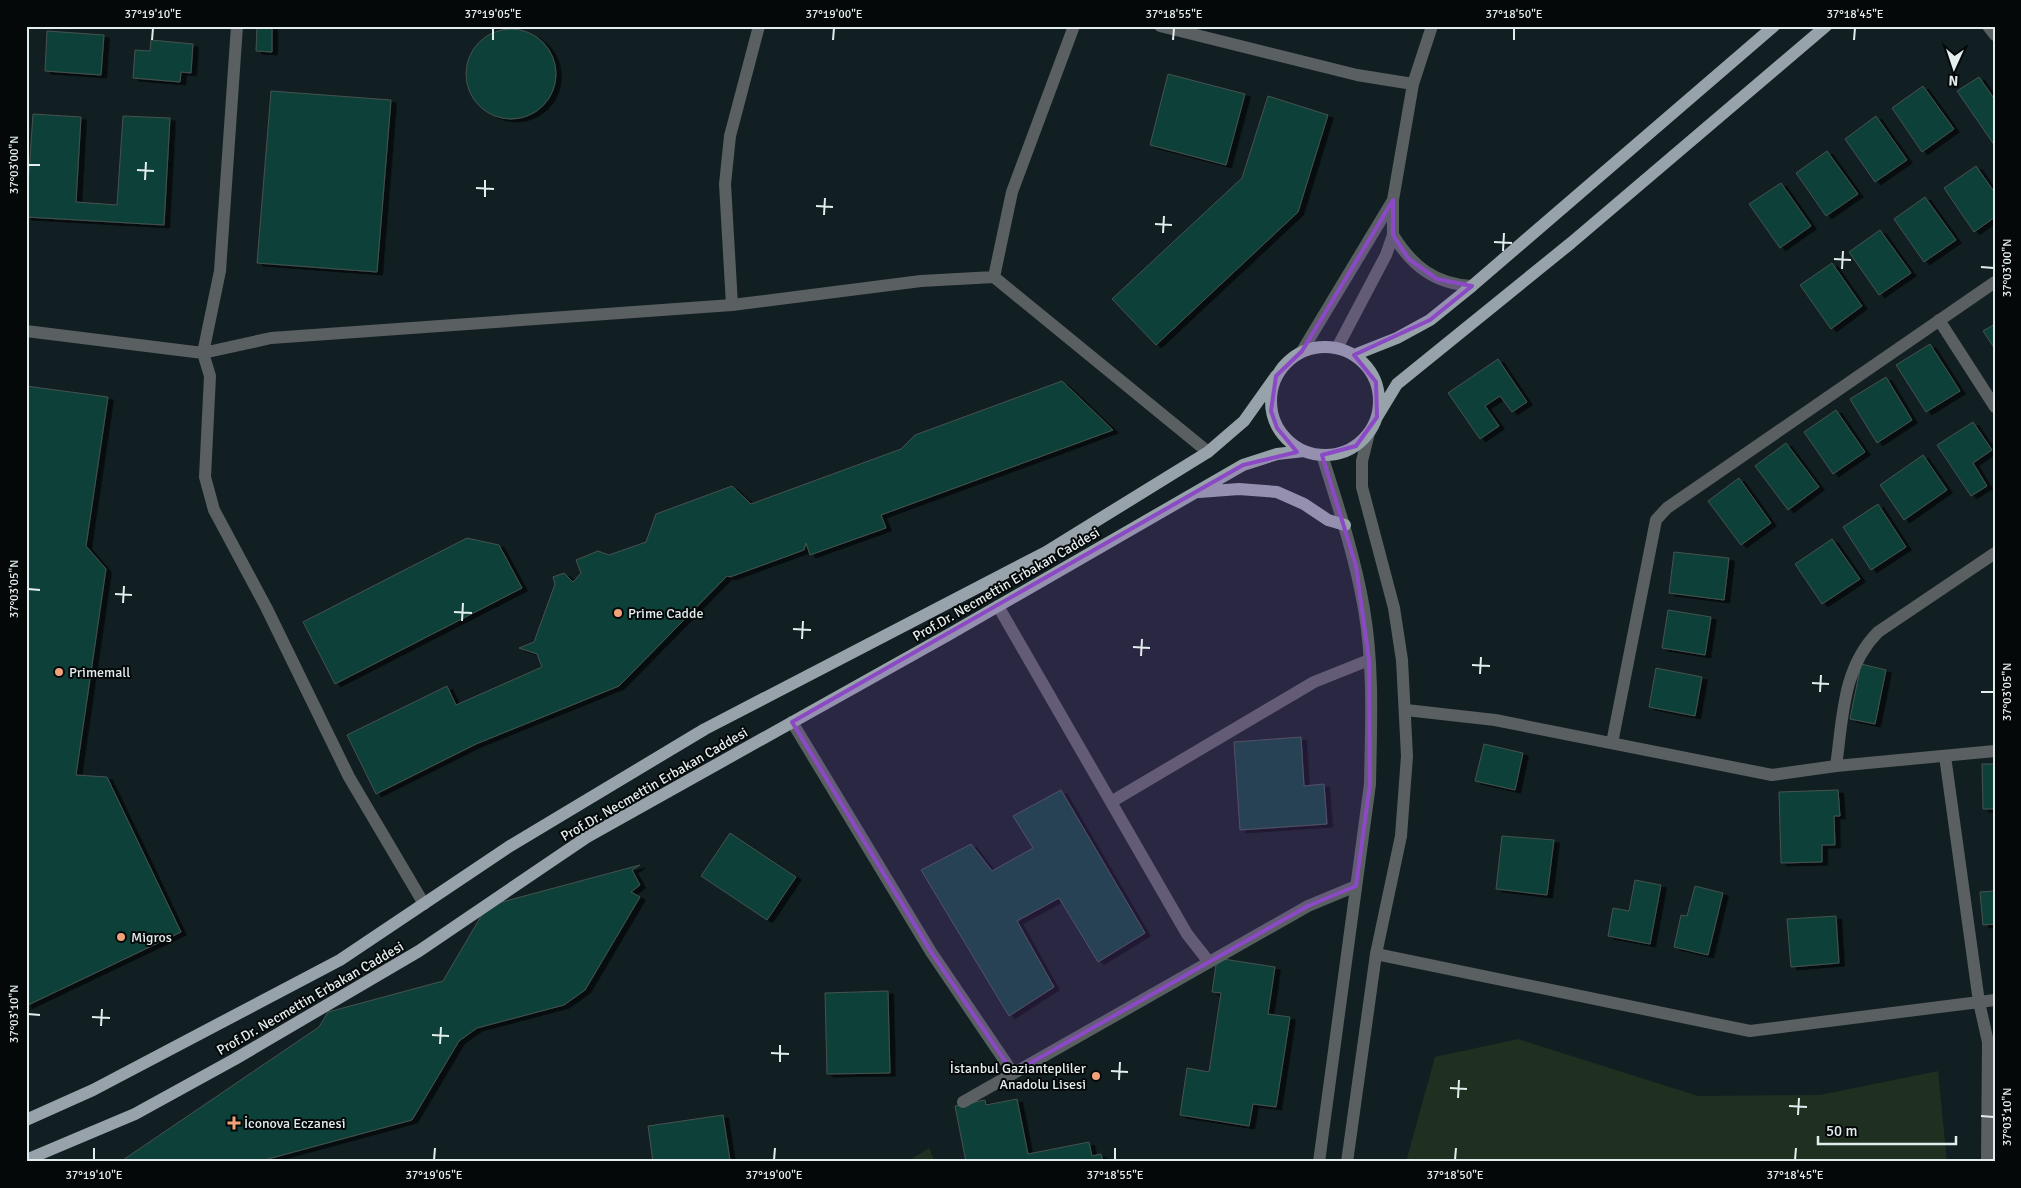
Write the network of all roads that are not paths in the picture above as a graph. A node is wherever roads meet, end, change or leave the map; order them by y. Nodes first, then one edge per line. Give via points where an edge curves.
1 (237, 26) edge
2 (759, 26) edge
3 (1074, 26) edge
4 (1160, 26) edge
5 (1432, 26) edge
6 (1774, 26) edge
7 (1826, 26) edge
8 (1988, 26) edge
9 (1995, 35) edge
10 (1413, 84) junction
11 (1393, 200) junction
12 (1393, 235) junction
13 (994, 277) junction
14 (1995, 282) edge
15 (1472, 286) junction
16 (732, 305) junction
17 (1939, 320) junction
18 (26, 331) edge
19 (1337, 348) junction
20 (1302, 351) junction
21 (203, 353) junction
22 (1354, 355) junction
23 (1276, 376) junction
24 (1995, 407) edge
25 (1377, 417) junction
26 (1369, 433) junction
27 (1304, 451) junction
28 (1208, 452) junction
29 (1322, 455) junction
30 (1197, 492) junction
31 (1345, 525) junction
32 (1995, 553) edge
33 (998, 606) junction
34 (1370, 660) junction
35 (1406, 710) junction
36 (792, 722) junction
37 (1612, 743) junction
38 (1995, 751) edge
39 (1945, 756) junction
40 (1836, 766) junction
41 (1111, 802) junction
42 (1356, 886) junction
43 (424, 904) junction
44 (1376, 954) junction
45 (1209, 962) junction
46 (1995, 1000) edge
47 (1979, 1002) junction
48 (1013, 1073) junction
49 (963, 1102) dead end
50 (1991, 1119) edge
51 (26, 1120) edge
52 (26, 1160) edge
53 (1319, 1162) edge
54 (1347, 1162) edge
55 (1986, 1162) edge

1 - 21 street via 220,271
2 - 16 street via 730,136 726,184
3 - 13 street via 1012,192
4 - 10 street via 1357,75
5 - 10 street
6 - 15 main road
7 - 25 main road via 1571,244 1397,384
8 - 9 street
10 - 11 street
11 - 12 street
11 - 20 street
12 - 15 street via 1409,259 1426,274 1448,283
12 - 19 street via 1386,256
13 - 16 street via 921,281
13 - 28 street
14 - 17 street
15 - 22 main road via 1430,320 1397,338
16 - 21 street via 271,338
17 - 24 street
17 - 37 street via 1667,508 1656,520
18 - 21 street
19 - 20 main road via 1319,347
19 - 22 main road
20 - 23 main road
21 - 43 street via 210,376 205,477 214,510 266,607 349,777
22 - 25 main road via 1376,382
23 - 27 main road via 1271,393 1271,411 1289,442
23 - 28 main road, Prof.Dr. Necmettin Erbakan Caddesi via 1244,421
25 - 26 main road
26 - 29 main road via 1356,446 1340,453
26 - 35 street via 1362,460 1362,487 1394,608
27 - 29 main road
27 - 30 main road, Prof.Dr. Necmettin Erbakan Caddesi via 1277,454 1243,465
28 - 43 main road, Prof.Dr. Necmettin Erbakan Caddesi via 1046,552 706,729 510,846
29 - 31 street
30 - 31 main road via 1238,489 1276,492 1304,504 1328,520
30 - 33 main road, Prof.Dr. Necmettin Erbakan Caddesi
31 - 34 street via 1361,593
32 - 40 street via 1878,632 1864,648 1847,687
33 - 36 main road, Prof.Dr. Necmettin Erbakan Caddesi
33 - 41 street
34 - 41 street via 1314,682
34 - 42 street via 1370,784
35 - 37 street via 1495,720
35 - 44 street via 1407,756 1401,836
36 - 48 street via 931,952
36 - 52 main road, Prof.Dr. Necmettin Erbakan Caddesi via 587,837 419,951 235,1059 135,1114
37 - 40 street via 1772,775
38 - 39 street
39 - 40 street
39 - 47 street
41 - 45 street via 1187,934
42 - 45 street via 1308,906
42 - 53 street
43 - 51 main road, Prof.Dr. Necmettin Erbakan Caddesi via 340,960 93,1090
44 - 47 street via 1750,1030
44 - 54 street
45 - 48 street
46 - 47 street
47 - 50 street via 1988,1042
48 - 49 street
50 - 55 street

